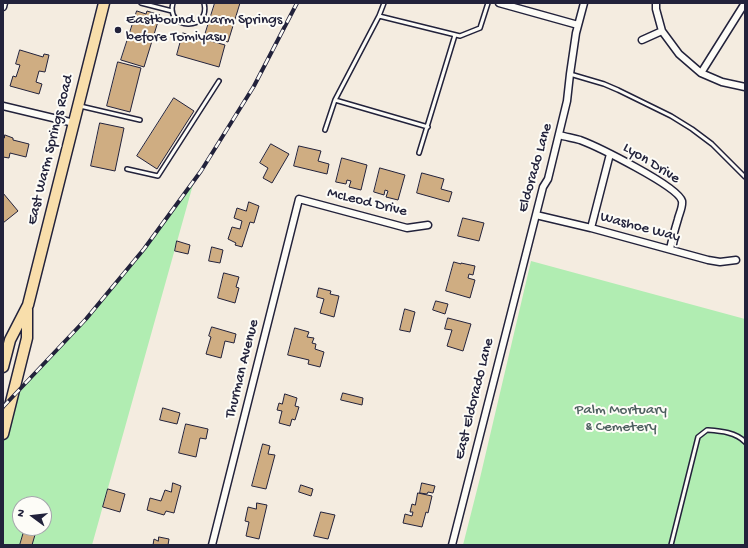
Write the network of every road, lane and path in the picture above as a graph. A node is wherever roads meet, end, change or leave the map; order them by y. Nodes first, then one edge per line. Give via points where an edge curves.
1 (4, 3) edge
2 (104, 3) edge
3 (141, 3) edge
4 (173, 3) edge
5 (204, 3) edge
6 (384, 3) edge
7 (488, 3) edge
8 (499, 3) edge
9 (584, 3) edge
10 (656, 3) edge
11 (745, 3) edge
12 (3, 7) edge
13 (172, 11) junction
14 (379, 16) junction
15 (578, 25) junction
16 (662, 31) junction
17 (455, 35) junction
18 (642, 40) dead end
19 (701, 73) junction
20 (570, 74) junction
21 (219, 81) dead end
22 (745, 87) edge
23 (335, 100) junction
24 (78, 105) junction
25 (3, 106) edge
26 (140, 120) dead end
27 (74, 123) junction
28 (428, 126) junction
29 (325, 130) dead end
30 (559, 135) junction
31 (420, 153) dead end
32 (610, 154) junction
33 (127, 169) dead end
34 (745, 177) edge
35 (299, 199) joint
36 (536, 214) junction
37 (428, 225) dead end
38 (590, 228) junction
39 (670, 249) junction
40 (524, 260) joint
41 (736, 260) dead end
42 (28, 305) junction
43 (3, 367) edge
44 (3, 434) edge
45 (745, 442) edge
46 (212, 545) edge
47 (452, 545) edge
48 (671, 545) edge

1 - 12 street
2 - 24 main road, East Warm Springs Road
3 - 13 lane
4 - 13 lane
5 - 13 lane via 203,16 196,23 181,23
6 - 14 lane
7 - 17 lane via 480,28 460,36
8 - 15 street
9 - 15 street
10 - 16 street
11 - 19 street
14 - 17 lane
14 - 23 lane
15 - 20 street
16 - 18 street
16 - 19 street via 679,54
17 - 28 lane
19 - 22 street via 722,82
20 - 30 street, Eldorado Lane via 567,102
20 - 34 lane via 604,84 671,116 712,144
21 - 33 lane via 158,176
23 - 28 lane
23 - 29 lane
24 - 26 lane
24 - 27 main road, East Warm Springs Road
25 - 27 street
27 - 42 main road, East Warm Springs Road
28 - 31 lane
30 - 32 street, Lyon Drive via 580,140
30 - 36 street, Eldorado Lane
32 - 38 street
32 - 39 street, Lyon Drive via 651,176 672,190 682,201
35 - 37 street, McLeod Drive via 407,228
35 - 46 street, Thurman Avenue
36 - 38 street, Washoe Way
36 - 40 street, Eldorado Lane
38 - 39 street, Washoe Way
39 - 41 street, Washoe Way via 720,262
40 - 47 street, East Eldorado Lane
42 - 43 main road, East Warm Springs Road via 10,340
42 - 44 main road, East Warm Springs Road via 27,338
45 - 48 lane via 737,435 707,430 698,437

